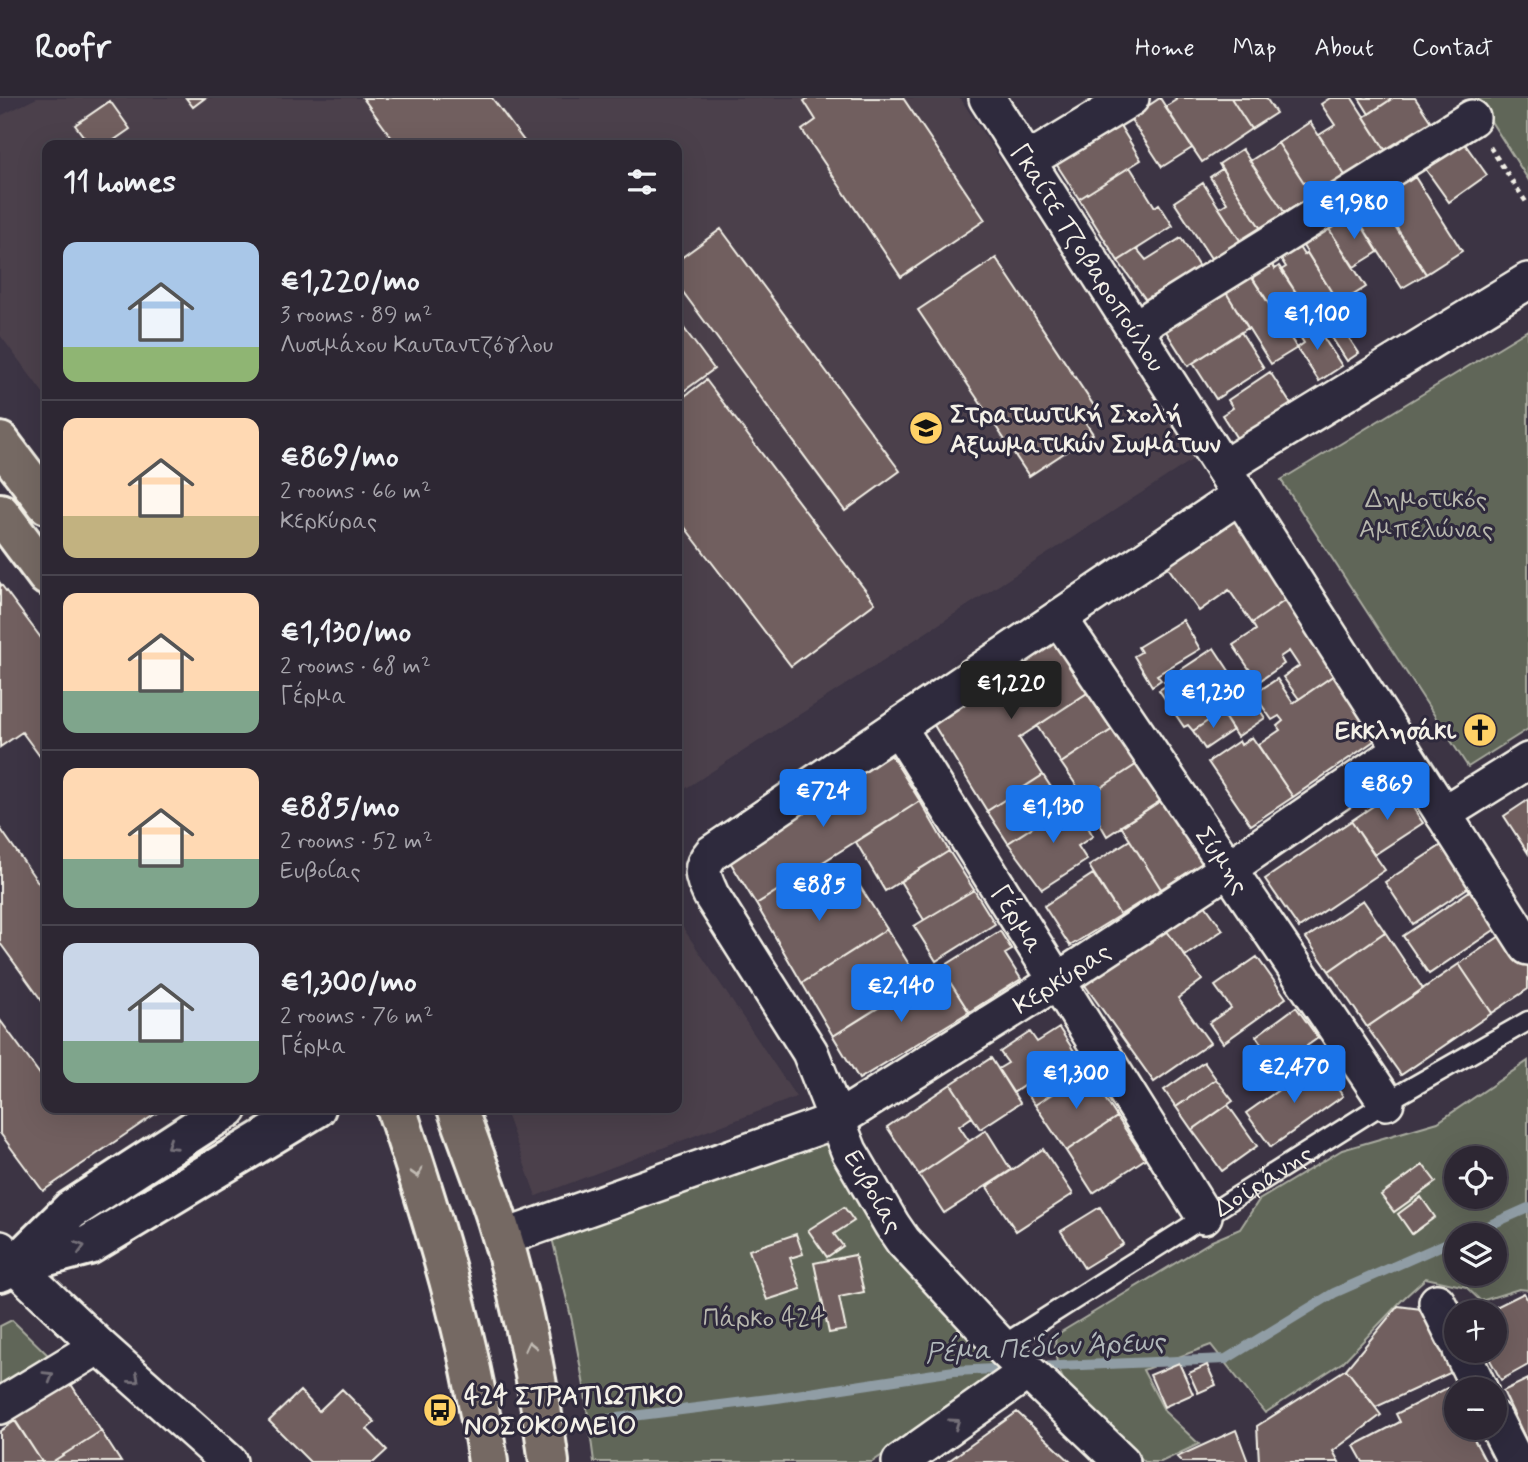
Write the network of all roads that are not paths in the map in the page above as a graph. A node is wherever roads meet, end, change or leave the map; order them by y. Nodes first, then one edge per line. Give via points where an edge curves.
1 (987, 98) edge
2 (1131, 98) edge
3 (1472, 118) road end
4 (1027, 162) junction
5 (1528, 281) edge
6 (1134, 329) junction
7 (0, 442) edge
8 (1231, 482) junction
9 (42, 497) edge
10 (0, 513) edge
11 (42, 569) edge
12 (1059, 618) junction
13 (898, 727) junction
14 (1402, 749) junction
15 (1528, 761) edge
16 (1443, 814) junction
17 (1229, 868) junction
18 (1528, 947) edge
19 (1057, 981) junction
20 (1528, 1021) edge
21 (1386, 1102) junction
22 (220, 1113) edge
23 (308, 1113) edge
24 (399, 1113) edge
25 (459, 1113) edge
26 (837, 1120) junction
27 (1204, 1216) junction
28 (503, 1238) junction
29 (5, 1262) edge
30 (1437, 1302) dead end
31 (1444, 1316) edge
32 (99, 1346) junction
33 (1011, 1356) junction
34 (0, 1406) edge
35 (1505, 1440) edge
36 (229, 1462) edge
37 (488, 1462) edge
38 (549, 1462) edge
39 (900, 1462) edge
40 (1122, 1462) edge
41 (1516, 1462) edge

1 - 4 street, Γκαίτε Τζοβαροπούλου
2 - 4 street
3 - 6 street
4 - 6 street, Γκαίτε Τζοβαροπούλου
5 - 8 street
6 - 8 street, Γκαίτε Τζοβαροπούλου
7 - 9 main road
8 - 12 street
8 - 14 street, Γκαίτε Τζοβαροπούλου
10 - 11 main road
12 - 13 street
12 - 17 street, Σύμης
13 - 19 street, Γέρμα
13 - 26 street, Ευβοίας via 712,853 703,868 711,895 810,1052
14 - 16 street, Γκαίτε Τζοβαροπούλου
14 - 17 street, Κερκύρας
15 - 16 street
16 - 18 street, Γκαίτε Τζοβαροπούλου
17 - 19 street, Κερκύρας
17 - 21 street, Σύμης
19 - 26 street, Κερκύρας
19 - 27 street, Γέρμα
20 - 21 lane, Δοϊράνης
21 - 27 lane, Δοϊράνης
22 -> 29 street via 71,1210
29 -> 23 street via 89,1245
24 -> 37 main road via 449,1281
25 - 28 main road
26 - 28 street, Κερκύρας
26 - 33 street, Ευβοίας via 849,1151 903,1241
27 - 33 lane, Δοϊράνης
38 -> 28 main road via 533,1359
29 - 32 street
30 - 31 street
34 -> 32 street
32 -> 36 street
39 -> 33 street, Δοϊράνης
33 - 40 street, Ευβοίας
35 - 41 street

